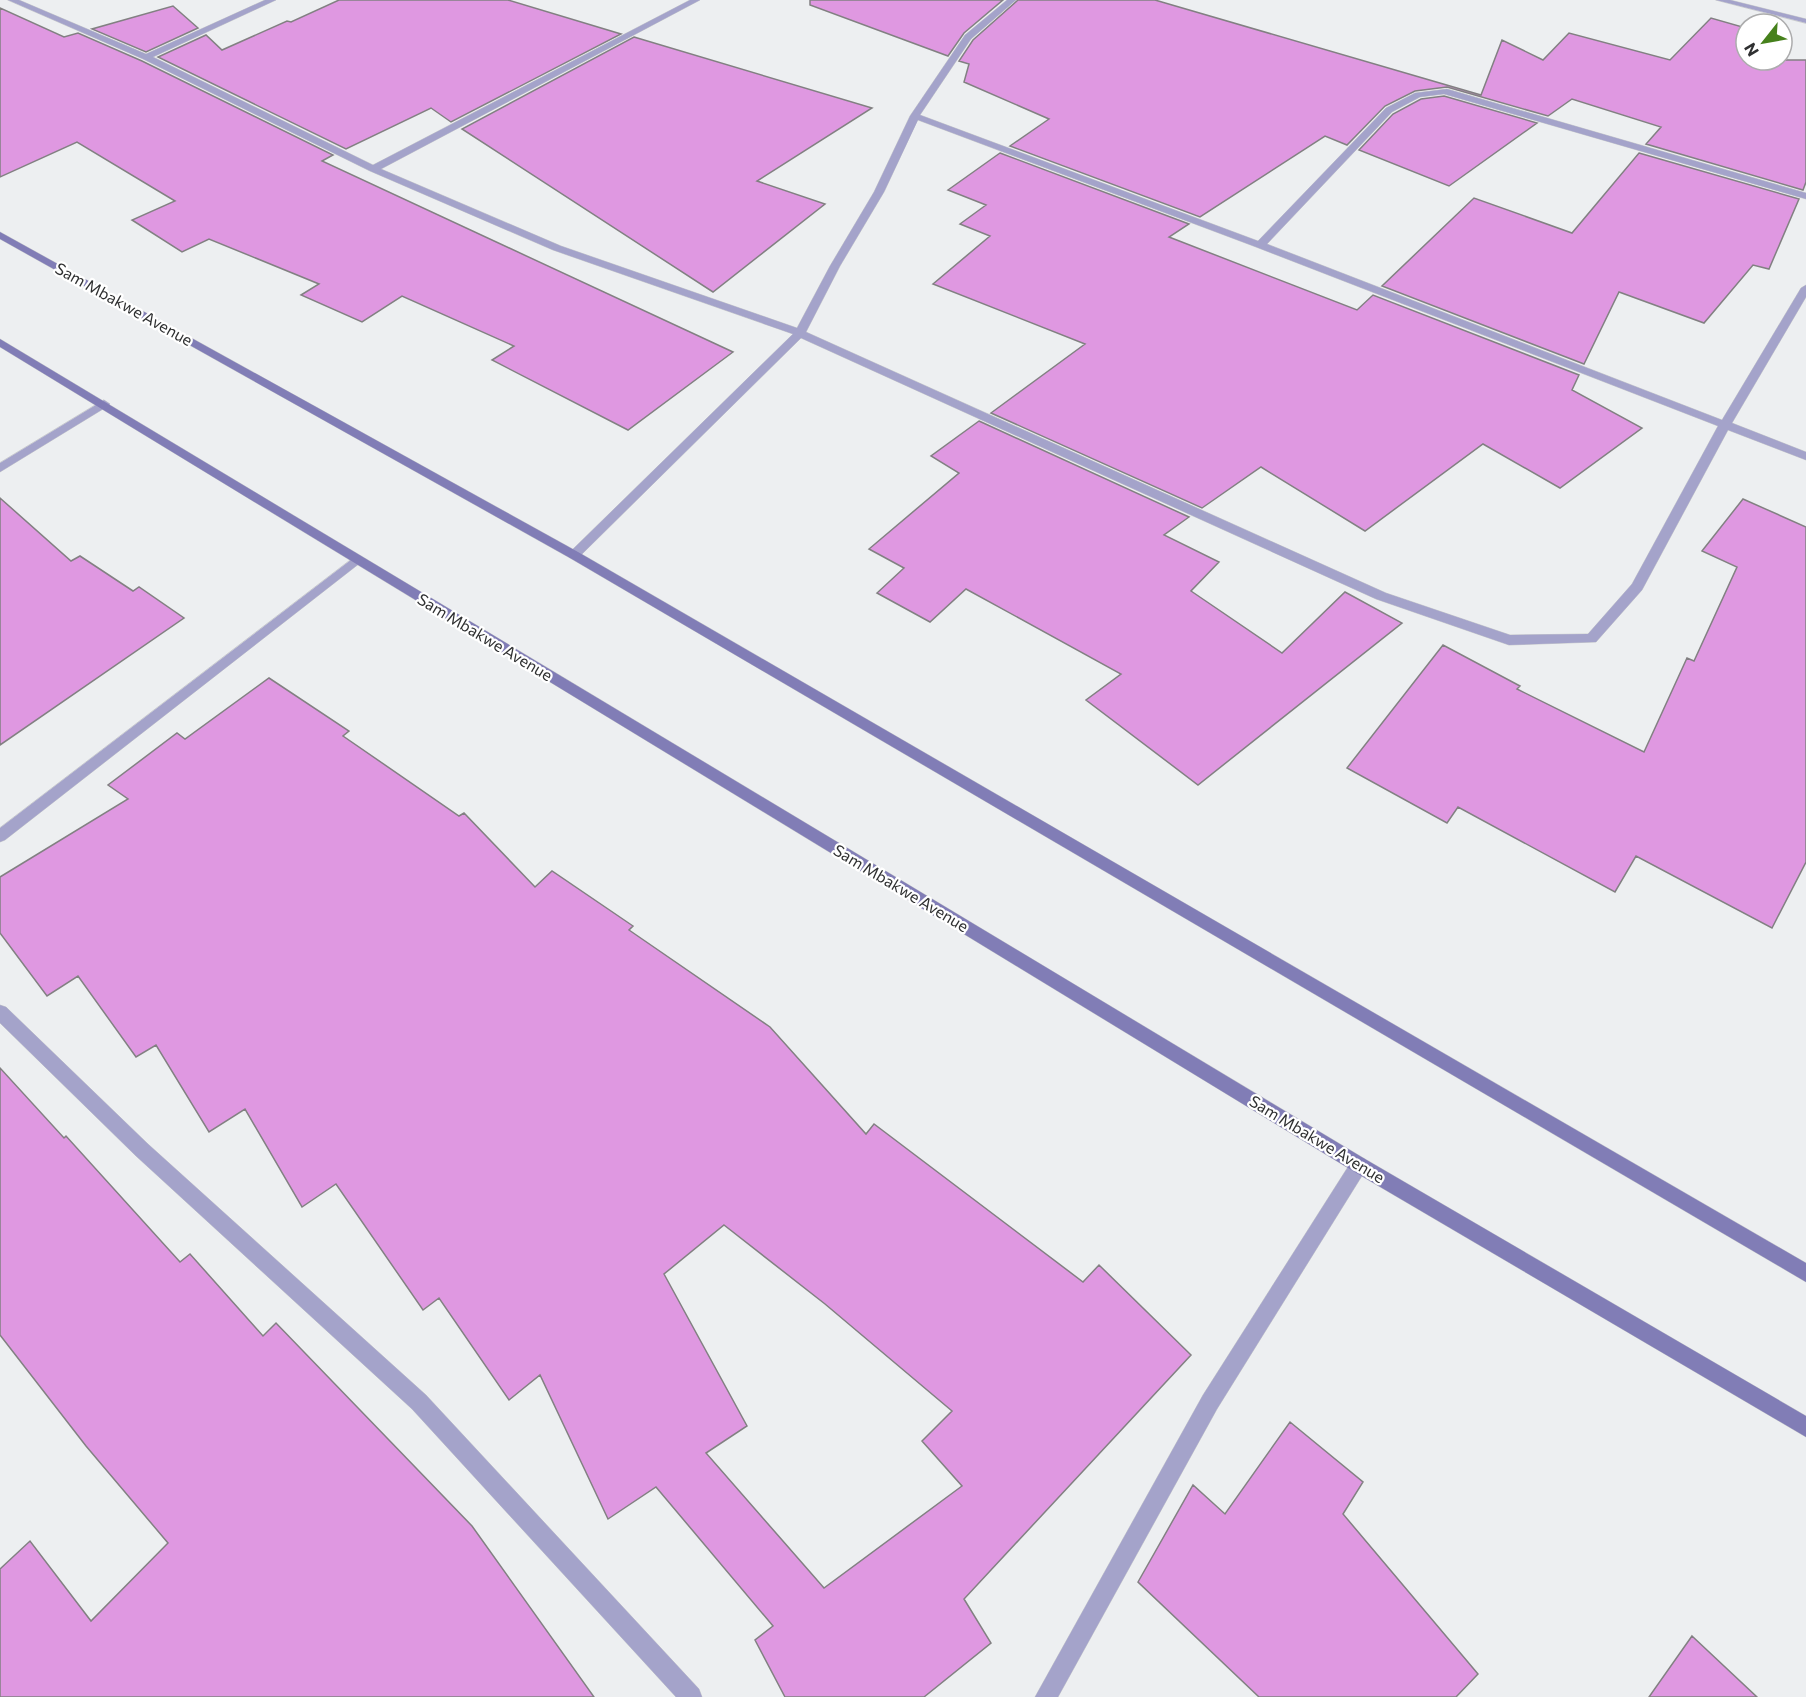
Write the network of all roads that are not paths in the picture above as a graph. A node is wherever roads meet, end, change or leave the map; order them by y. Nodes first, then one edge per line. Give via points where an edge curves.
1 (12, 0) edge
2 (272, 0) edge
3 (696, 0) edge
4 (1012, 0) edge
5 (1720, 0) edge
6 (1806, 21) edge
7 (146, 57) junction
8 (915, 116) junction
9 (373, 169) junction
10 (1806, 196) edge
11 (0, 235) edge
12 (1260, 245) junction
13 (1806, 288) edge
14 (800, 333) junction
15 (0, 342) edge
16 (104, 404) junction
17 (1725, 425) junction
18 (1806, 456) edge
19 (0, 468) edge
20 (574, 555) junction
21 (356, 560) junction
22 (0, 836) edge
23 (0, 1012) edge
24 (1359, 1165) junction
25 (1806, 1274) edge
26 (1806, 1427) edge
27 (691, 1697) edge
28 (1046, 1697) edge

1 - 7 street
2 - 7 street
3 - 9 street
4 - 8 street via 968,37
5 - 6 street
7 - 9 street
8 - 12 street
8 - 14 street via 879,192
9 - 14 street via 557,248
10 - 12 street via 1444,92 1418,95 1389,110
11 - 20 main road, Sam Mbakwe Avenue
12 - 17 street
13 - 17 street
14 - 17 street via 1381,596 1509,640 1591,639 1637,587
14 - 20 street
15 - 16 main road, Sam Mbakwe Avenue
16 - 19 street
16 - 21 main road, Sam Mbakwe Avenue
17 - 18 street
20 - 25 main road, Sam Mbakwe Avenue
21 - 22 street
21 - 24 main road, Sam Mbakwe Avenue
23 - 27 street via 142,1150 419,1402
24 - 26 main road, Sam Mbakwe Avenue
24 - 28 street via 1210,1402

